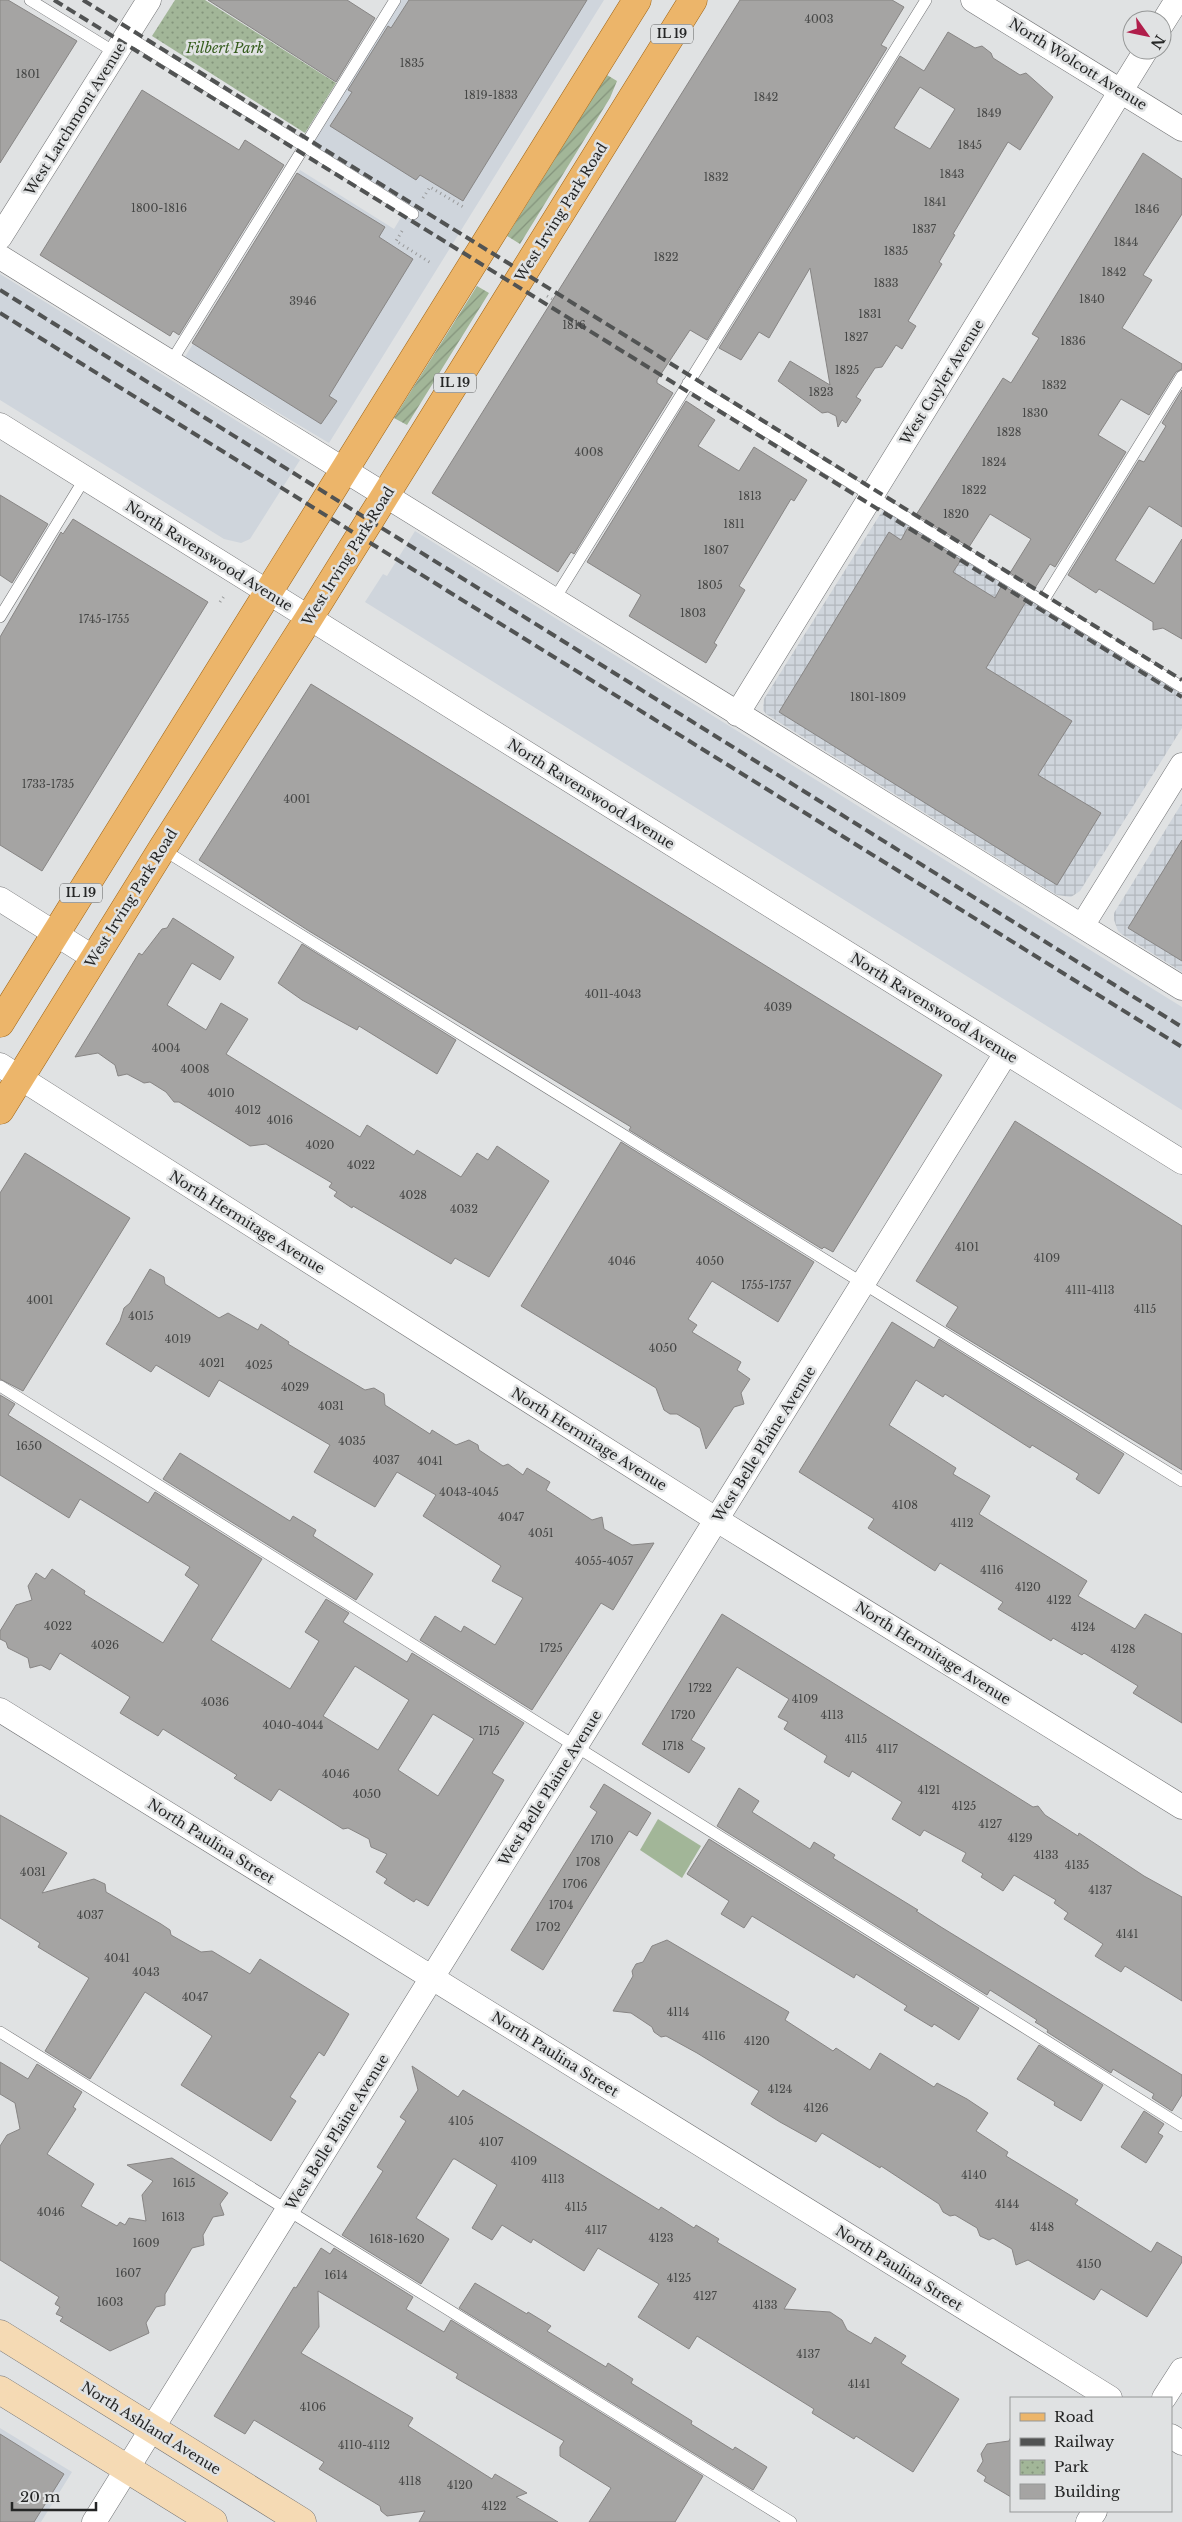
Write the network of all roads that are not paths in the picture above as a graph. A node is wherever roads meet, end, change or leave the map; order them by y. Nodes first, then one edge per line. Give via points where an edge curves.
1 (30, 0) edge
2 (149, 0) edge
3 (395, 0) edge
4 (637, 0) edge
5 (693, 0) edge
6 (926, 0) edge
7 (974, 0) edge
8 (122, 44) junction
9 (1140, 60) edge
10 (1121, 91) junction
11 (1182, 129) edge
12 (305, 146) junction
13 (414, 214) dead end
14 (0, 237) edge
15 (0, 256) edge
16 (171, 362) junction
17 (1182, 376) edge
18 (688, 383) junction
19 (0, 425) edge
20 (344, 469) junction
21 (85, 478) junction
22 (385, 496) junction
23 (872, 496) junction
24 (267, 592) junction
25 (554, 600) junction
26 (1043, 601) junction
27 (0, 617) edge
28 (309, 618) junction
29 (1182, 687) edge
30 (737, 714) junction
31 (1182, 765) edge
32 (162, 849) junction
33 (0, 899) edge
34 (1082, 926) junction
35 (55, 934) junction
36 (94, 958) junction
37 (1182, 988) edge
38 (0, 1023) edge
39 (1006, 1053) junction
40 (10, 1072) edge
41 (0, 1110) edge
42 (1182, 1162) edge
43 (863, 1284) junction
44 (0, 1386) edge
45 (1182, 1481) edge
46 (717, 1520) junction
47 (0, 1710) edge
48 (576, 1747) junction
49 (1182, 1807) edge
50 (432, 1978) junction
51 (0, 2032) edge
52 (1182, 2126) edge
53 (288, 2211) junction
54 (0, 2334) edge
55 (1182, 2370) edge
56 (0, 2390) edge
57 (1108, 2397) edge
58 (1165, 2397) edge
59 (153, 2429) junction
60 (127, 2470) junction
61 (94, 2522) edge
62 (213, 2522) edge
63 (302, 2522) edge
64 (791, 2522) edge

1 - 8 lane
2 - 8 street, West Larchmont Avenue
3 - 12 lane
4 - 20 main road, IL 19
5 - 22 main road, West Irving Park Road / IL 19
6 - 18 lane
7 - 10 street, North Wolcott Avenue
8 - 12 lane
8 - 14 street, West Larchmont Avenue
9 - 10 street, West Cuyler Avenue
10 - 11 street, North Wolcott Avenue
10 - 23 street, West Cuyler Avenue
12 - 13 lane
12 - 16 lane
15 - 16 street
16 - 20 street
17 - 26 lane
18 - 23 lane
18 - 25 lane
19 - 21 street, North Ravenswood Avenue
20 - 22 street
20 - 24 main road, IL 19
21 - 24 street, North Ravenswood Avenue
21 - 27 lane
22 - 25 street
22 - 28 main road, West Irving Park Road / IL 19
23 - 26 lane
23 - 30 street, West Cuyler Avenue
24 - 28 street, North Ravenswood Avenue
24 - 35 main road, IL 19
25 - 30 street
26 - 29 lane
28 - 32 main road, West Irving Park Road / IL 19
28 - 39 street, North Ravenswood Avenue
30 - 34 street
31 - 34 street
32 - 36 main road, West Irving Park Road / IL 19
32 - 43 lane
33 - 35 street
34 - 37 street
35 - 36 street
35 - 38 main road, IL 19
36 - 40 main road, West Irving Park Road / IL 19
39 - 42 street, North Ravenswood Avenue
39 - 43 street, West Belle Plaine Avenue
40 - 41 main road, West Irving Park Road / IL 19
40 - 46 street, North Hermitage Avenue
43 - 45 lane
43 - 46 street, West Belle Plaine Avenue
44 - 48 lane
46 - 48 street, West Belle Plaine Avenue
46 - 49 street, North Hermitage Avenue
47 - 50 street, North Paulina Street
48 - 50 street, West Belle Plaine Avenue
48 - 52 lane
50 - 53 street, West Belle Plaine Avenue
50 - 57 street, North Paulina Street
51 - 53 lane
53 - 59 street, West Belle Plaine Avenue
53 - 64 lane
54 - 59 main road, North Ashland Avenue
55 - 58 street
56 - 60 main road
59 - 60 street, West Belle Plaine Avenue
59 - 63 main road, North Ashland Avenue
60 - 61 street, West Belle Plaine Avenue
60 - 62 main road

